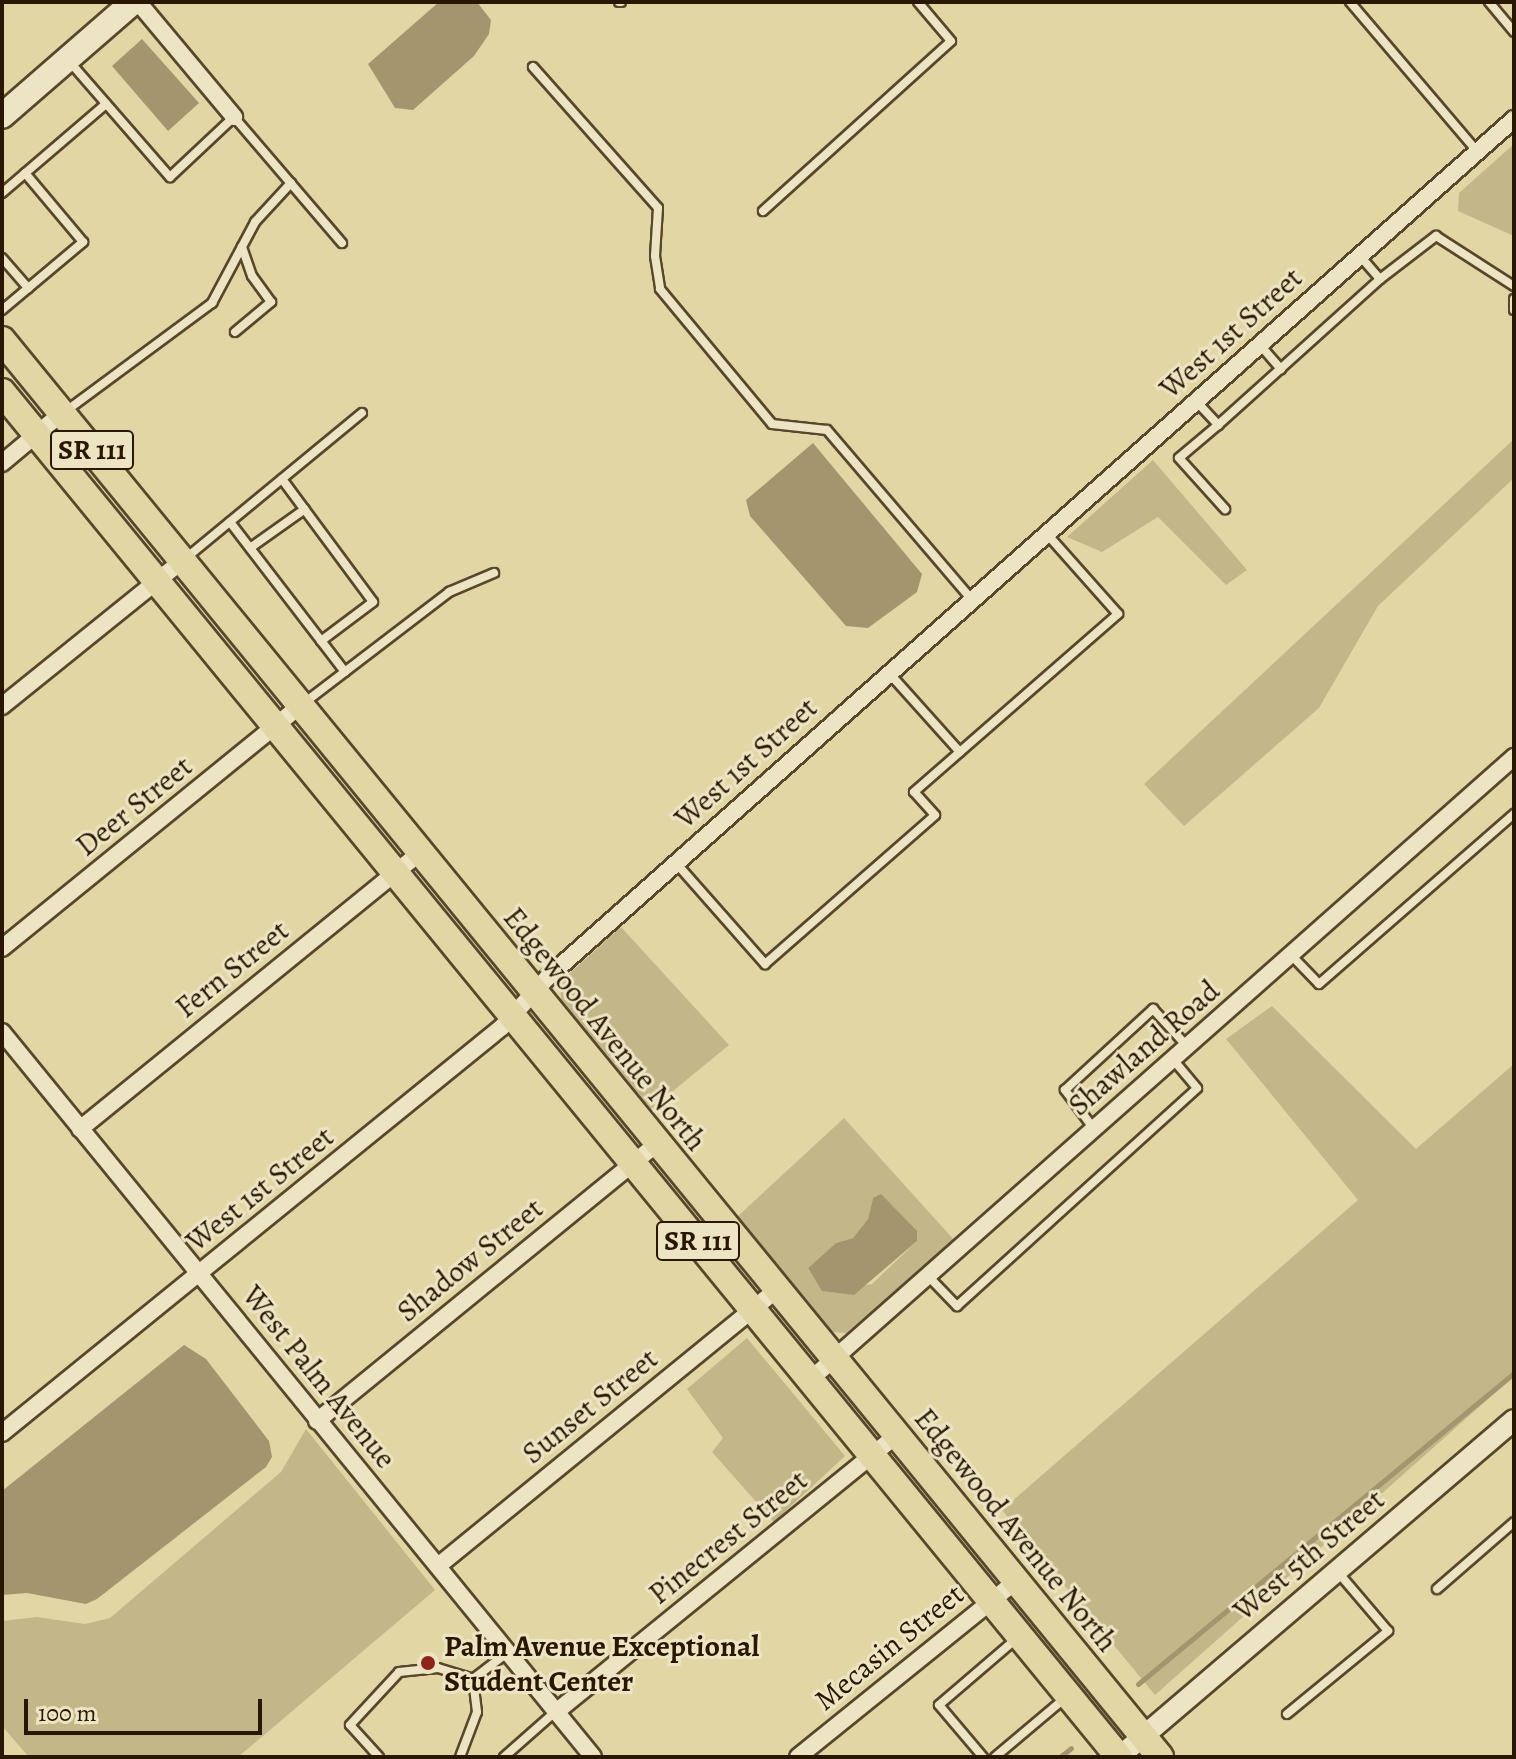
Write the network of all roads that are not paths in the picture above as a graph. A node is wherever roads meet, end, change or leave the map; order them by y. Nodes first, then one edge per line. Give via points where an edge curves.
1 (136, 2) edge
2 (918, 2) edge
3 (1350, 2) edge
4 (1489, 2) edge
5 (1514, 32) edge
6 (67, 59) junction
7 (533, 67) dead end
8 (106, 104) junction
9 (3, 113) edge
10 (234, 117) junction
11 (1514, 119) edge
12 (1478, 151) junction
13 (25, 173) junction
14 (291, 183) junction
15 (2, 193) edge
16 (763, 211) dead end
17 (342, 243) dead end
18 (242, 247) junction
19 (1360, 256) junction
20 (2, 258) edge
21 (1380, 279) junction
22 (1514, 286) edge
23 (28, 288) junction
24 (1514, 299) edge
25 (2, 310) edge
26 (1514, 310) edge
27 (235, 332) dead end
28 (2, 340) edge
29 (1259, 345) junction
30 (1281, 369) junction
31 (2, 392) edge
32 (1196, 401) junction
33 (62, 413) junction
34 (362, 413) dead end
35 (1218, 425) junction
36 (36, 434) junction
37 (2, 462) edge
38 (282, 479) junction
39 (305, 509) junction
40 (1225, 509) dead end
41 (230, 522) junction
42 (1047, 534) junction
43 (250, 548) junction
44 (182, 561) junction
45 (494, 573) dead end
46 (158, 580) junction
47 (972, 600) junction
48 (321, 641) junction
49 (345, 672) junction
50 (889, 673) junction
51 (2, 706) edge
52 (300, 706) junction
53 (277, 725) junction
54 (960, 752) junction
55 (1514, 757) edge
56 (1514, 814) edge
57 (420, 853) junction
58 (676, 863) junction
59 (397, 872) junction
60 (2, 948) edge
61 (1290, 955) junction
62 (533, 991) junction
63 (513, 1014) junction
64 (2, 1032) edge
65 (1186, 1045) junction
66 (1172, 1058) junction
67 (80, 1129) junction
68 (1094, 1129) junction
69 (658, 1143) junction
70 (634, 1162) junction
71 (200, 1274) junction
72 (928, 1276) junction
73 (778, 1289) junction
74 (754, 1309) junction
75 (834, 1359) junction
76 (811, 1379) junction
77 (1514, 1420) edge
78 (317, 1421) junction
79 (2, 1433) edge
80 (897, 1435) junction
81 (873, 1455) junction
82 (1514, 1522) edge
83 (438, 1566) junction
84 (1337, 1570) junction
85 (1016, 1581) junction
86 (1437, 1589) dead end
87 (991, 1601) junction
88 (1020, 1636) junction
89 (507, 1652) junction
90 (473, 1679) junction
91 (1068, 1695) junction
92 (556, 1712) junction
93 (1287, 1714) dead end
94 (1142, 1736) junction
95 (379, 1757) edge
96 (460, 1757) edge
97 (504, 1757) edge
98 (593, 1757) edge
99 (798, 1757) edge
100 (983, 1757) edge
101 (995, 1757) edge
102 (1119, 1757) edge
103 (1160, 1757) edge

1 - 6 main road
1 - 10 street
2 - 16 lane via 951,41
3 - 12 lane
4 - 5 lane
6 - 8 lane
6 - 9 main road
7 - 47 lane via 658,208 655,256 660,289 772,424 827,430
8 - 10 lane via 170,177
8 - 13 lane
10 - 14 lane
11 - 12 street, West 1st Street
12 - 19 street, West 1st Street
13 - 15 lane
13 - 23 lane via 83,242
14 - 17 lane
14 - 18 lane via 255,222
18 - 27 lane via 252,276 271,302
18 - 33 lane via 212,303 112,382
19 - 21 lane
19 - 29 street, West 1st Street
20 - 23 lane
21 - 22 lane via 1436,236
21 - 30 lane
23 - 25 lane
24 - 26 lane
28 - 33 main road, Edgewood Avenue North / SR 111
29 - 30 lane
29 - 32 street, West 1st Street
30 - 35 lane
31 - 36 main road, Edgewood Avenue North / SR 111
32 - 35 lane
32 - 42 street, West 1st Street
33 - 36 street
33 - 44 main road, Edgewood Avenue North / SR 111
34 - 38 lane
35 - 40 lane via 1179,458
36 - 37 street
36 - 46 main road, Edgewood Avenue North / SR 111
38 - 39 lane
38 - 41 lane
39 - 43 lane
39 - 48 lane via 373,602
41 - 43 lane
41 - 44 lane
42 - 47 street, West 1st Street
42 - 54 lane via 1118,614
43 - 48 lane
44 - 46 street
44 - 52 main road, Edgewood Avenue North / SR 111
45 - 49 lane via 449,592
46 - 51 street
46 - 53 main road, Edgewood Avenue North / SR 111
47 - 50 street, West 1st Street
48 - 49 lane
49 - 52 lane
50 - 54 lane
50 - 58 street, West 1st Street
52 - 53 street, Deer Street
52 - 57 main road, Edgewood Avenue North / SR 111
53 - 59 main road, Edgewood Avenue North / SR 111
53 - 60 street, Deer Street
54 - 58 lane via 914,792 935,815 765,964
55 - 61 street, Shawland Road
56 - 61 lane via 1319,984
57 - 59 street, Fern Street
57 - 62 main road, Edgewood Avenue North / SR 111
58 - 62 street, West 1st Street
59 - 63 main road, Edgewood Avenue North / SR 111
59 - 67 street, Fern Street
61 - 65 street, Shawland Road
62 - 63 street, West 1st Street
62 - 69 main road, Edgewood Avenue North / SR 111
63 - 70 main road, Edgewood Avenue North / SR 111
63 - 71 street, West 1st Street
64 - 67 street, West Palm Avenue
65 - 66 street, Shawland Road
65 - 68 lane via 1153,1009 1065,1090
66 - 68 street, Shawland Road
66 - 72 lane via 1197,1088 957,1306
67 - 71 street, West Palm Avenue
68 - 72 street, Shawland Road
69 - 70 street, Shadow Street
69 - 73 main road, Edgewood Avenue North / SR 111
70 - 74 main road, Edgewood Avenue North / SR 111
70 - 78 street, Shadow Street
71 - 78 street, West Palm Avenue
71 - 79 street, West 1st Street
72 - 75 street, Shawland Road
73 - 74 street, Sunset Street
73 - 75 main road, Edgewood Avenue North / SR 111
74 - 76 main road, Edgewood Avenue North / SR 111
74 - 83 street, Sunset Street
75 - 76 street, Shawland Road
75 - 80 main road, Edgewood Avenue North / SR 111
76 - 81 main road, Edgewood Avenue North / SR 111
77 - 84 street, West 5th Street
78 - 83 street, West Palm Avenue
80 - 81 street, Pinecrest Street
80 - 85 main road, Edgewood Avenue North / SR 111
81 - 87 main road, Edgewood Avenue North / SR 111
81 - 92 street, Pinecrest Street
82 - 86 lane
83 - 89 street, West Palm Avenue
84 - 93 lane via 1388,1631
84 - 94 street, West 5th Street
85 - 87 street, Mecasin Street
85 - 94 main road, Edgewood Avenue North / SR 111
87 - 88 main road, Edgewood Avenue North / SR 111
87 - 99 street, Mecasin Street
88 - 91 main road, Edgewood Avenue North / SR 111
88 - 100 lane via 939,1705
89 - 90 lane
89 - 92 street, West Palm Avenue
90 - 95 lane via 438,1668 399,1672 350,1725
90 - 96 lane via 477,1712
91 - 101 lane
91 - 102 main road, Edgewood Avenue North / SR 111
92 - 97 lane
92 - 98 street, West Palm Avenue
94 - 102 street, West 5th Street
94 - 103 main road, Edgewood Avenue North / SR 111

